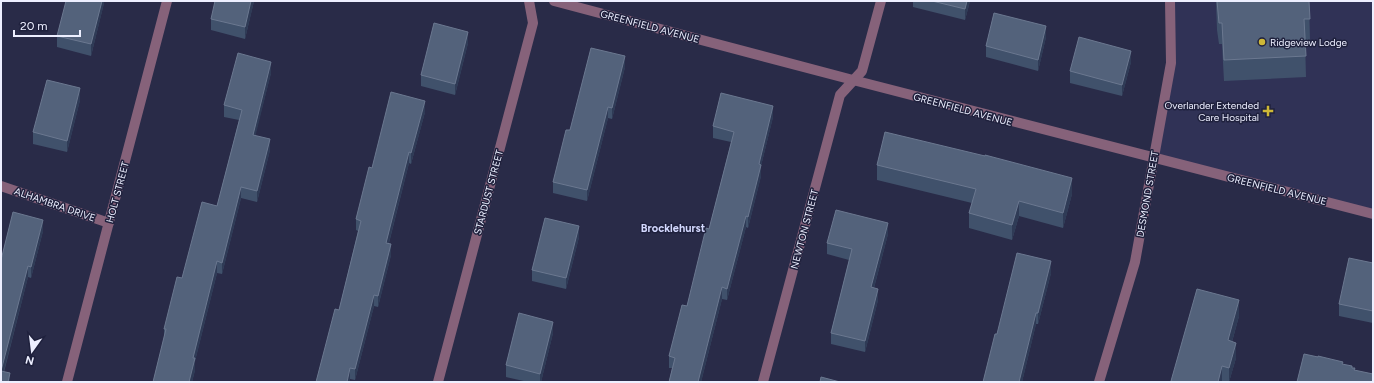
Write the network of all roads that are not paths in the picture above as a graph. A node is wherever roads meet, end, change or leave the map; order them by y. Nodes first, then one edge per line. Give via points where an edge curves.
1 (167, 1) edge
2 (529, 1) edge
3 (554, 1) edge
4 (881, 1) edge
5 (1170, 1) edge
6 (853, 80) junction
7 (1154, 158) junction
8 (1, 186) edge
9 (1373, 214) edge
10 (109, 223) junction
11 (67, 382) edge
12 (438, 382) edge
13 (763, 382) edge
14 (1099, 382) edge

1 - 10 street, HOLT STREET
2 - 12 street, STARDUST STREET via 533,23
3 - 6 street, GREENFIELD AVENUE
4 - 6 street, NEWTON STREET via 862,71
5 - 7 street, DESMOND STREET via 1171,64
6 - 7 street, GREENFIELD AVENUE
6 - 13 street, NEWTON STREET via 840,95
7 - 9 street, GREENFIELD AVENUE
7 - 14 street, DESMOND STREET via 1135,262
8 - 10 street, ALHAMBRA DRIVE
10 - 11 street, HOLT STREET

